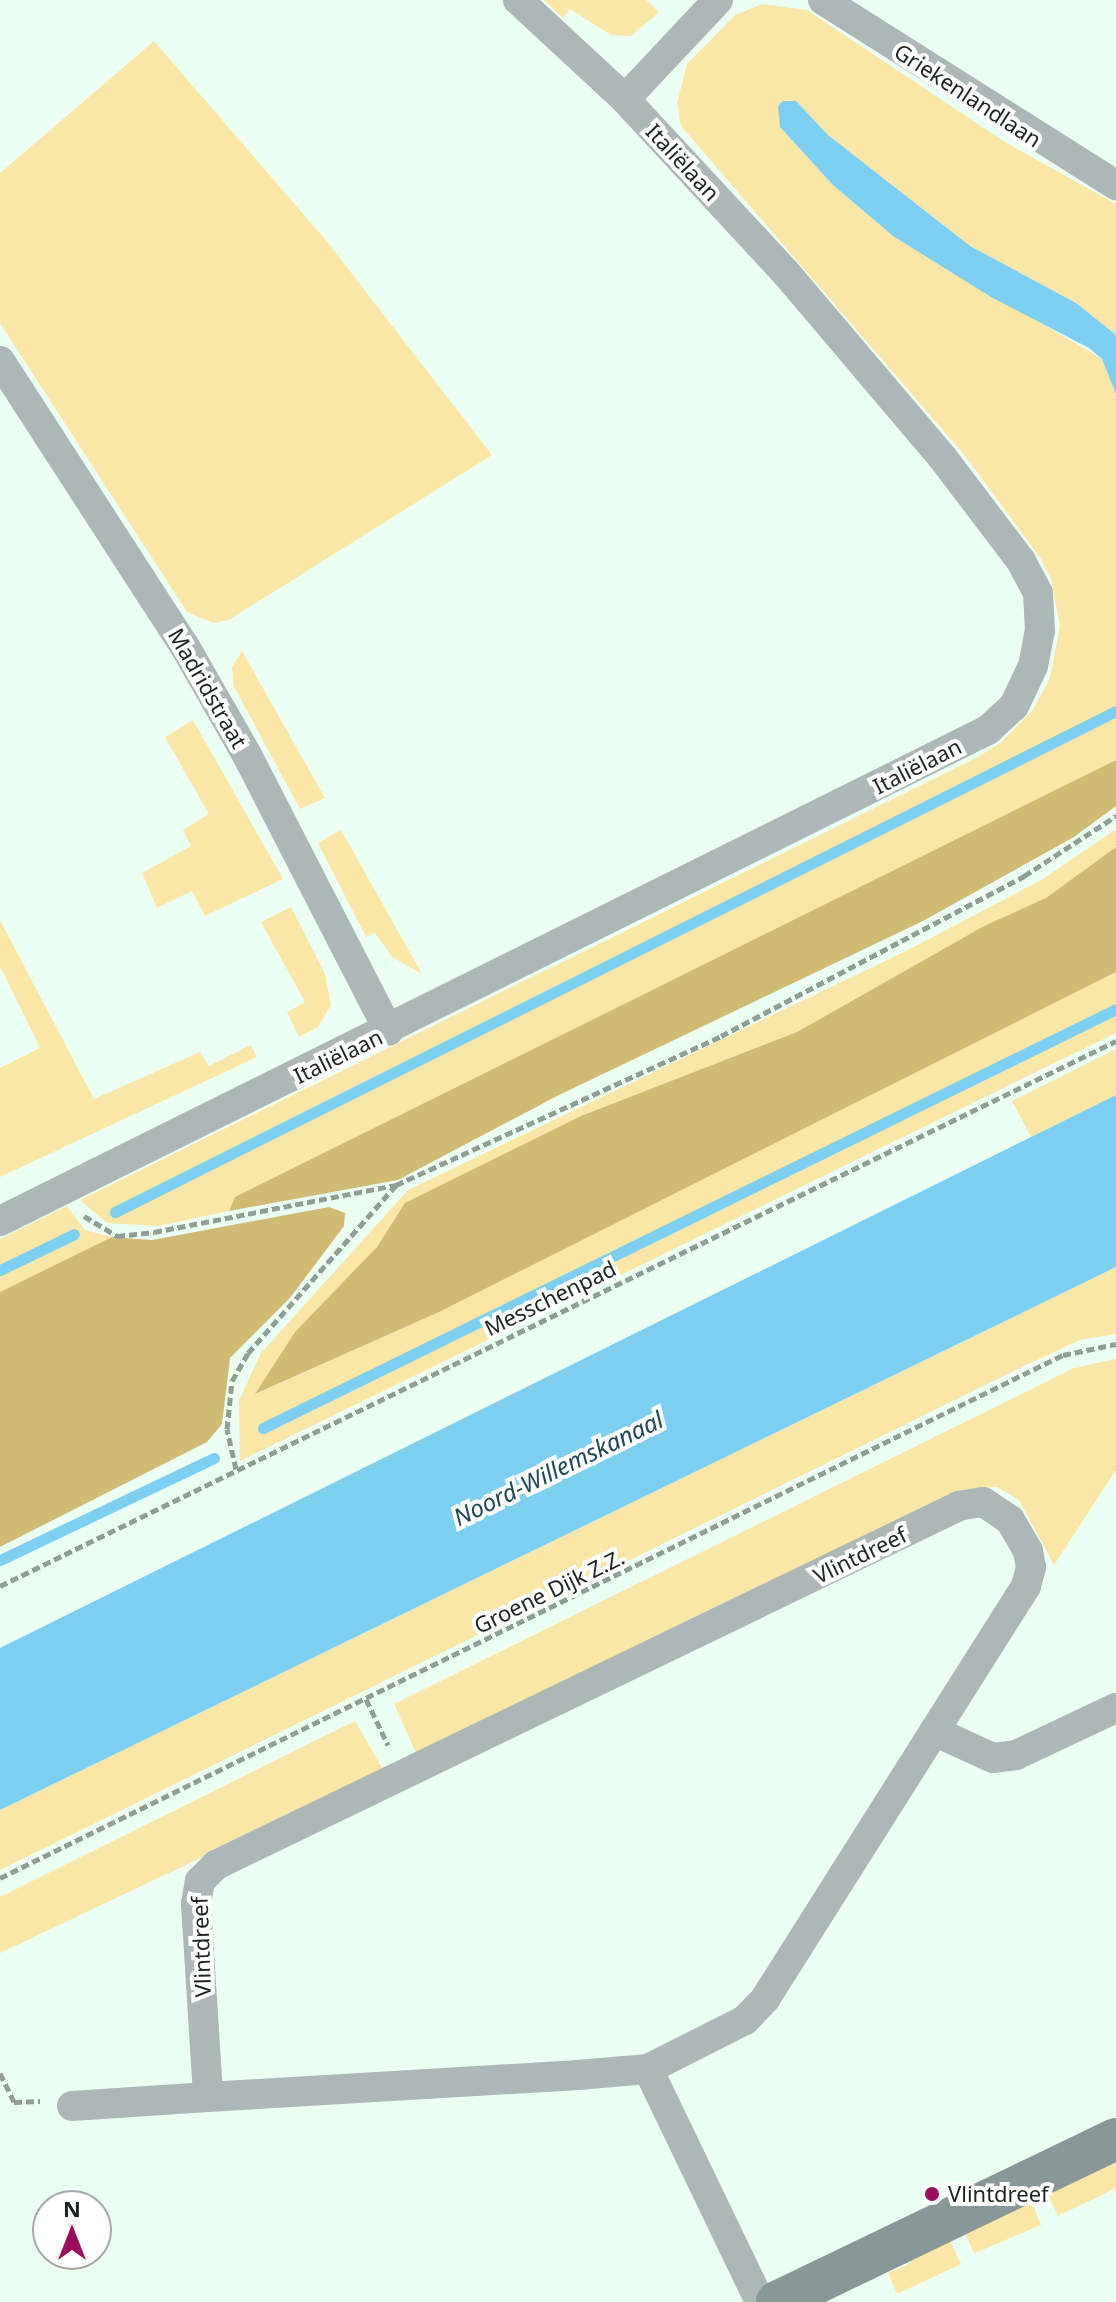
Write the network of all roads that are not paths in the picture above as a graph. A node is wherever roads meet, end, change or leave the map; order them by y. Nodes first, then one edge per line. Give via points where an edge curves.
1 (518, 0) edge
2 (718, 0) edge
3 (823, 0) edge
4 (625, 99) junction
5 (1116, 185) edge
6 (0, 361) edge
7 (389, 1031) junction
8 (0, 1221) edge
9 (1116, 1708) edge
10 (934, 1731) junction
11 (648, 2069) junction
12 (208, 2097) junction
13 (72, 2106) dead end
14 (1116, 2139) edge
15 (760, 2302) edge
16 (777, 2302) edge

1 - 4 street, Italiëlaan
2 - 4 street
3 - 5 street, Griekenlandlaan
4 - 7 street, Italiëlaan via 785,272 942,457 1021,561 1038,593 1040,631 1033,666 1014,706 988,730
6 - 7 street, Madridstraat via 184,645 247,755
7 - 8 street, Italiëlaan
9 - 10 street via 1016,1755 993,1758
10 - 11 street, Vlintdreef via 765,1999 745,2020
10 - 12 street, Vlintdreef via 1026,1586 1031,1567 1010,1520 983,1502 959,1506 216,1865 200,1881 196,1904
11 - 12 street, Vlintdreef
11 - 15 street
12 - 13 street, Vlintdreef
14 - 16 street

